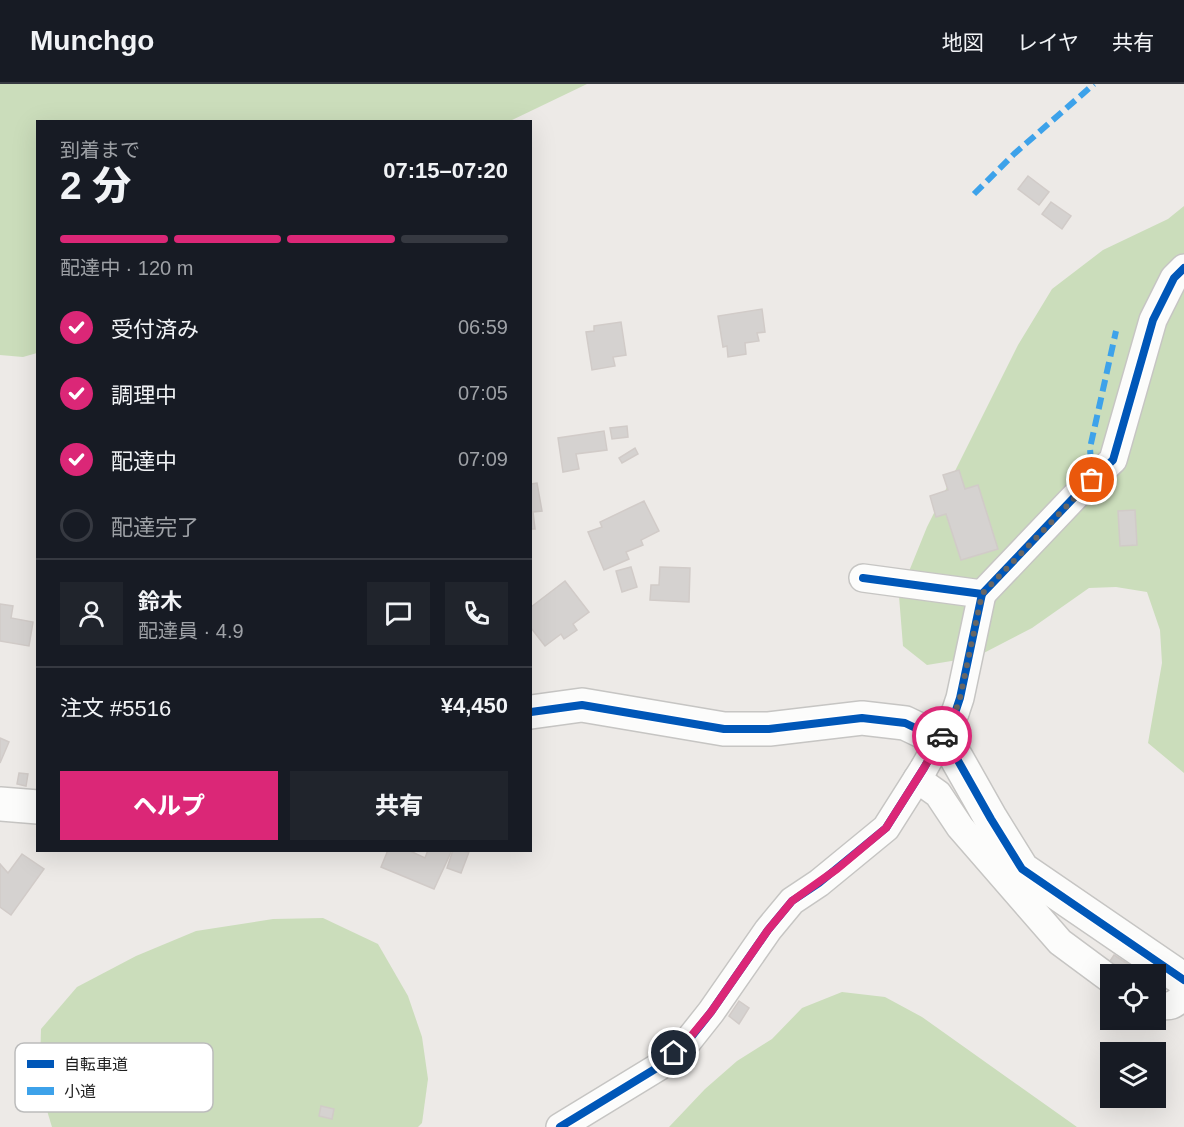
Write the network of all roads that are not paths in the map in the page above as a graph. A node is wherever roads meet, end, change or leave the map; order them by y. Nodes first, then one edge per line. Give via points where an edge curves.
1 (1184, 268) edge
2 (863, 578) dead end
3 (982, 594) junction
4 (532, 712) edge
5 (921, 774) junction
6 (0, 804) edge
7 (36, 807) edge
8 (1100, 972) edge
9 (1184, 980) edge
10 (1184, 995) edge
11 (1166, 1006) edge
12 (560, 1127) edge

1 - 3 street via 1174,278 1153,320 1113,460
2 - 3 street
3 - 5 street, bridge via 955,713
4 - 9 street via 582,705 724,729 769,729 862,718 905,723 952,750 1022,869
5 - 8 street via 960,827 1060,942
5 - 12 street via 886,828 792,901 687,1041 660,1066
6 - 7 street
10 - 11 street via 1176,1004

